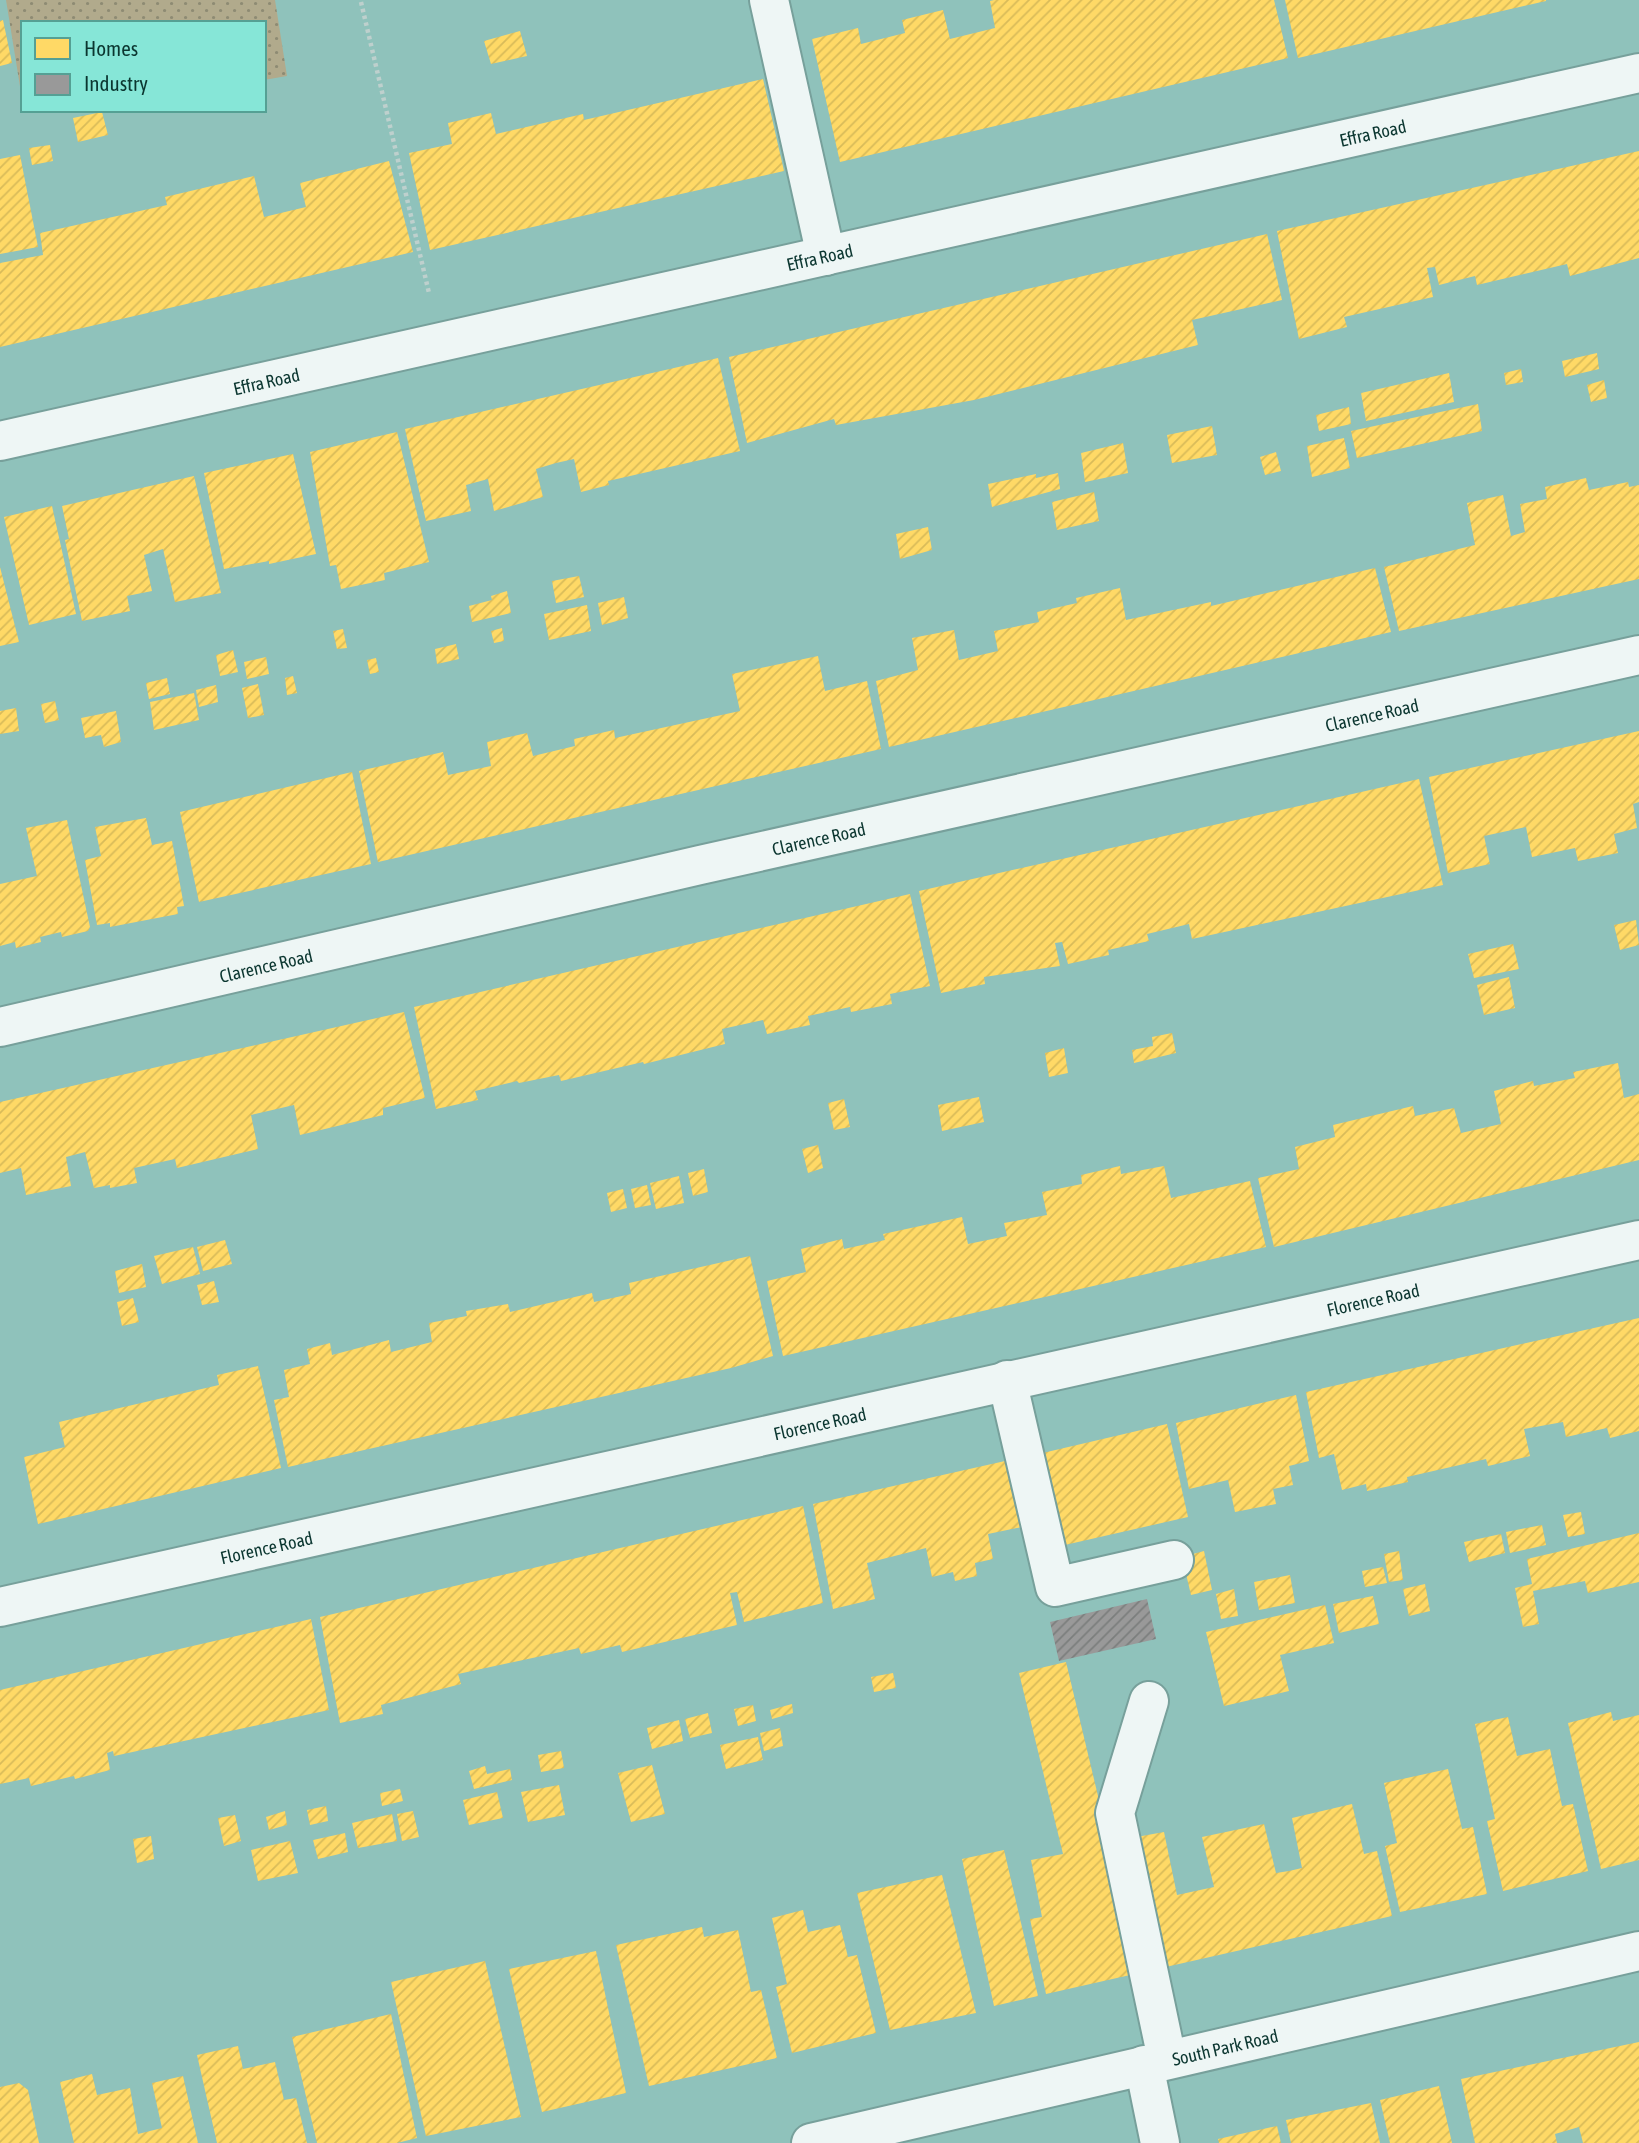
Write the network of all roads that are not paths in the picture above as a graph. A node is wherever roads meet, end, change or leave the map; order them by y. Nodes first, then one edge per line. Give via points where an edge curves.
1 (769, 0) edge
2 (1639, 73) edge
3 (827, 256) junction
4 (0, 441) edge
5 (1639, 655) edge
6 (0, 1027) edge
7 (1639, 1240) edge
8 (1007, 1380) junction
9 (1174, 1560) dead end
10 (0, 1605) edge
11 (1149, 1701) dead end
12 (1639, 1951) edge
13 (1156, 2062) junction
14 (811, 2143) edge
15 (1160, 2143) edge

1 - 3 street
2 - 3 street, Effra Road
3 - 4 street, Effra Road
5 - 6 street, Clarence Road
7 - 8 street, Florence Road
8 - 9 street via 1055,1587
8 - 10 street, Florence Road via 345,1532
11 - 13 street via 1115,1813
12 - 13 street, South Park Road
13 - 14 street, South Park Road
13 - 15 street

